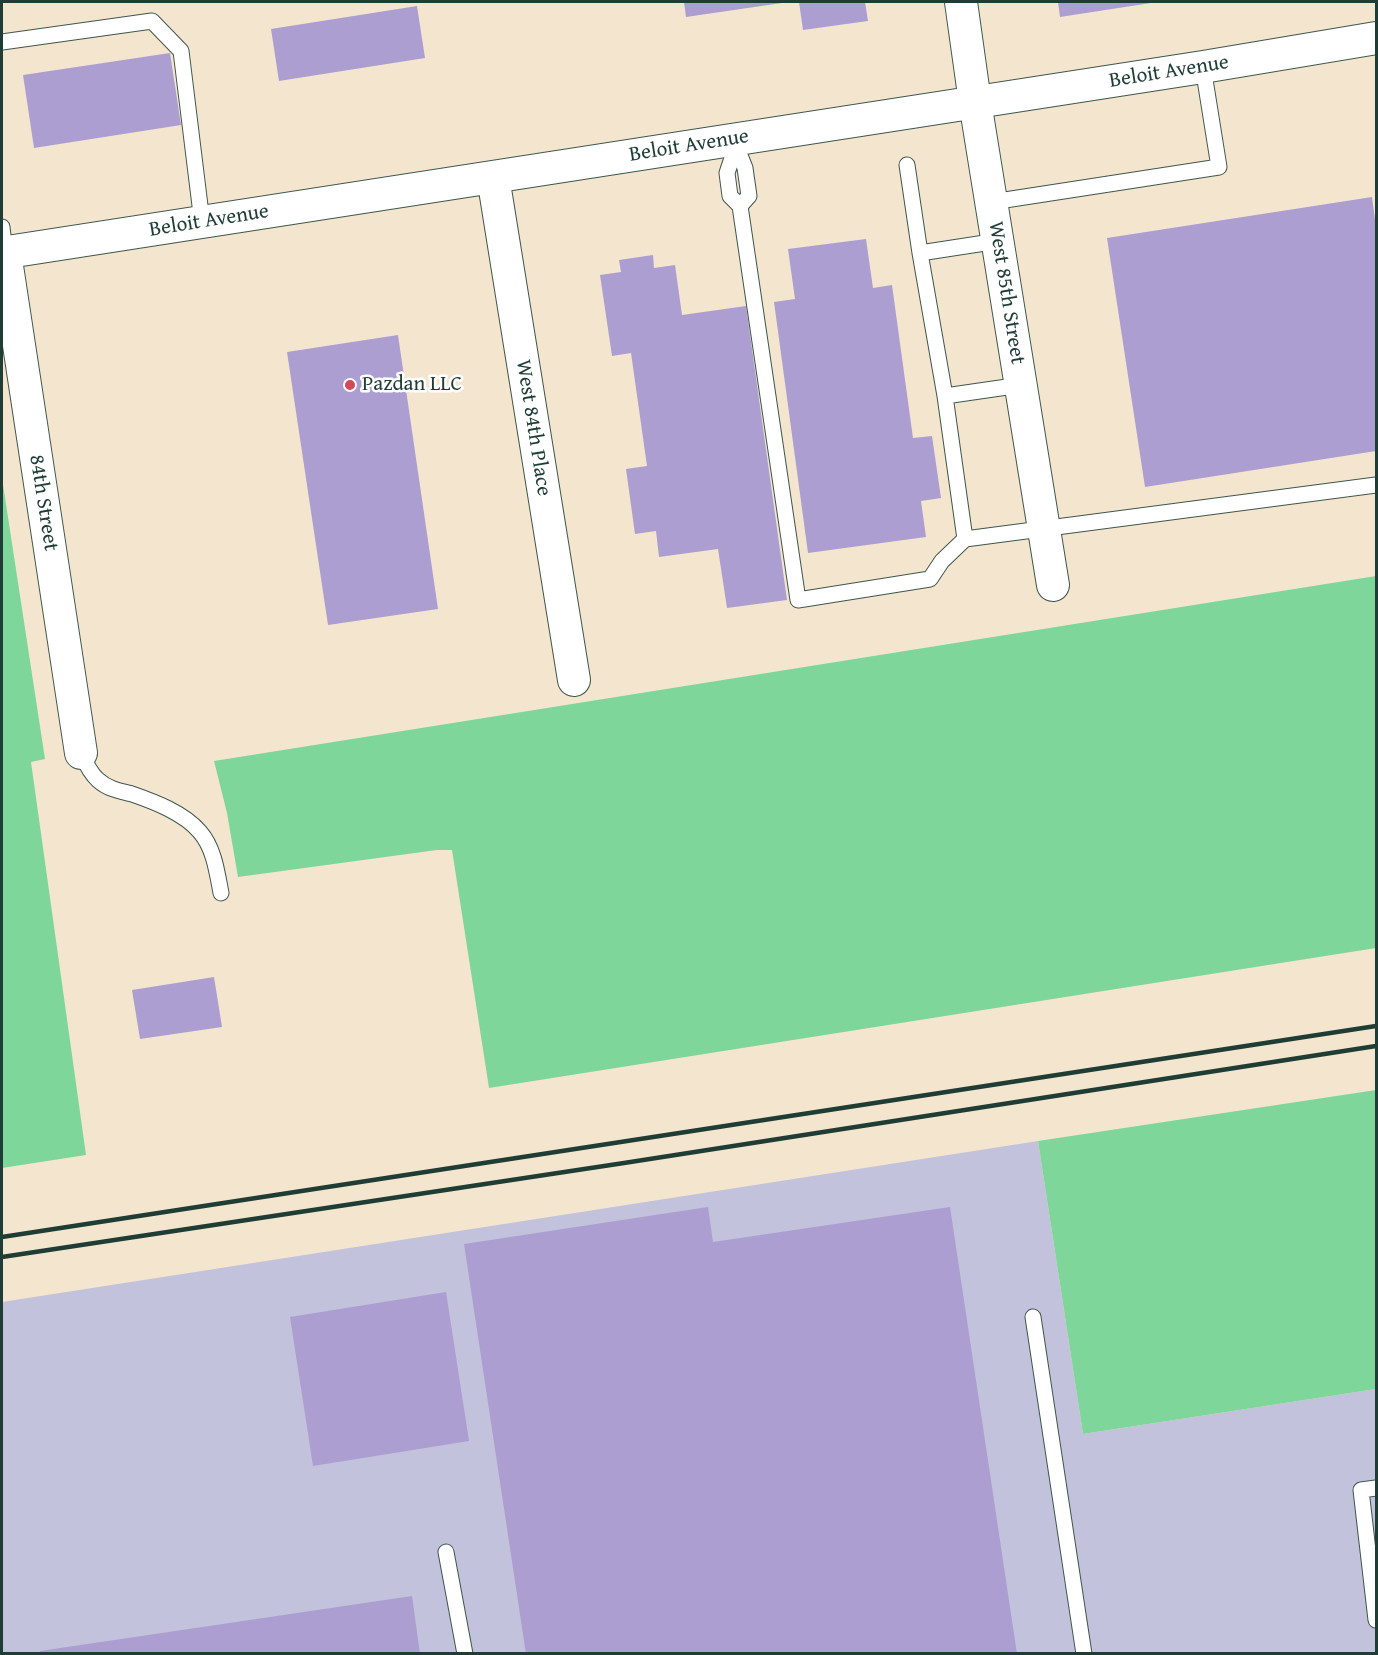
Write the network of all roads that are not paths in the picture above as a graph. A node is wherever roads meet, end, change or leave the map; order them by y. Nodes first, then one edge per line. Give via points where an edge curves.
1 (961, 2) edge
2 (1377, 38) edge
3 (2, 42) edge
4 (1203, 67) junction
5 (975, 102) junction
6 (735, 142) junction
7 (907, 165) dead end
8 (493, 177) junction
9 (992, 202) junction
10 (202, 222) junction
11 (998, 241) junction
12 (3, 244) edge
13 (920, 253) junction
14 (1021, 385) junction
15 (945, 396) junction
16 (1377, 485) edge
17 (1043, 528) junction
18 (965, 539) junction
19 (1053, 585) dead end
20 (574, 680) dead end
21 (81, 753) joint
22 (221, 892) dead end
23 (1033, 1317) dead end
24 (1377, 1488) edge
25 (446, 1552) dead end
26 (1377, 1620) edge
27 (465, 1653) edge
28 (1084, 1653) edge

1 - 5 street, West 85th Street
2 - 4 street, Beloit Avenue
3 - 10 lane via 152,21 181,51
4 - 5 street, Beloit Avenue
4 - 9 lane via 1219,167
5 - 6 street, Beloit Avenue
5 - 9 street, West 85th Street
6 - 8 street, Beloit Avenue
6 - 18 lane via 727,173 730,196 740,206 798,600 930,579
7 - 13 lane
8 - 10 street, Beloit Avenue
8 - 20 street, West 84th Place
9 - 11 street, West 85th Street
10 - 12 street, Beloit Avenue
11 - 13 lane
11 - 14 street, West 85th Street
12 - 21 street, 84th Street
13 - 15 lane
14 - 15 lane
14 - 17 street, West 85th Street
15 - 18 lane
16 - 17 lane
17 - 18 lane
17 - 19 street, West 85th Street
21 - 22 lane via 96,779 109,788 160,806 185,818 201,832 213,856
23 - 28 lane
24 - 26 lane via 1360,1490
25 - 27 lane

